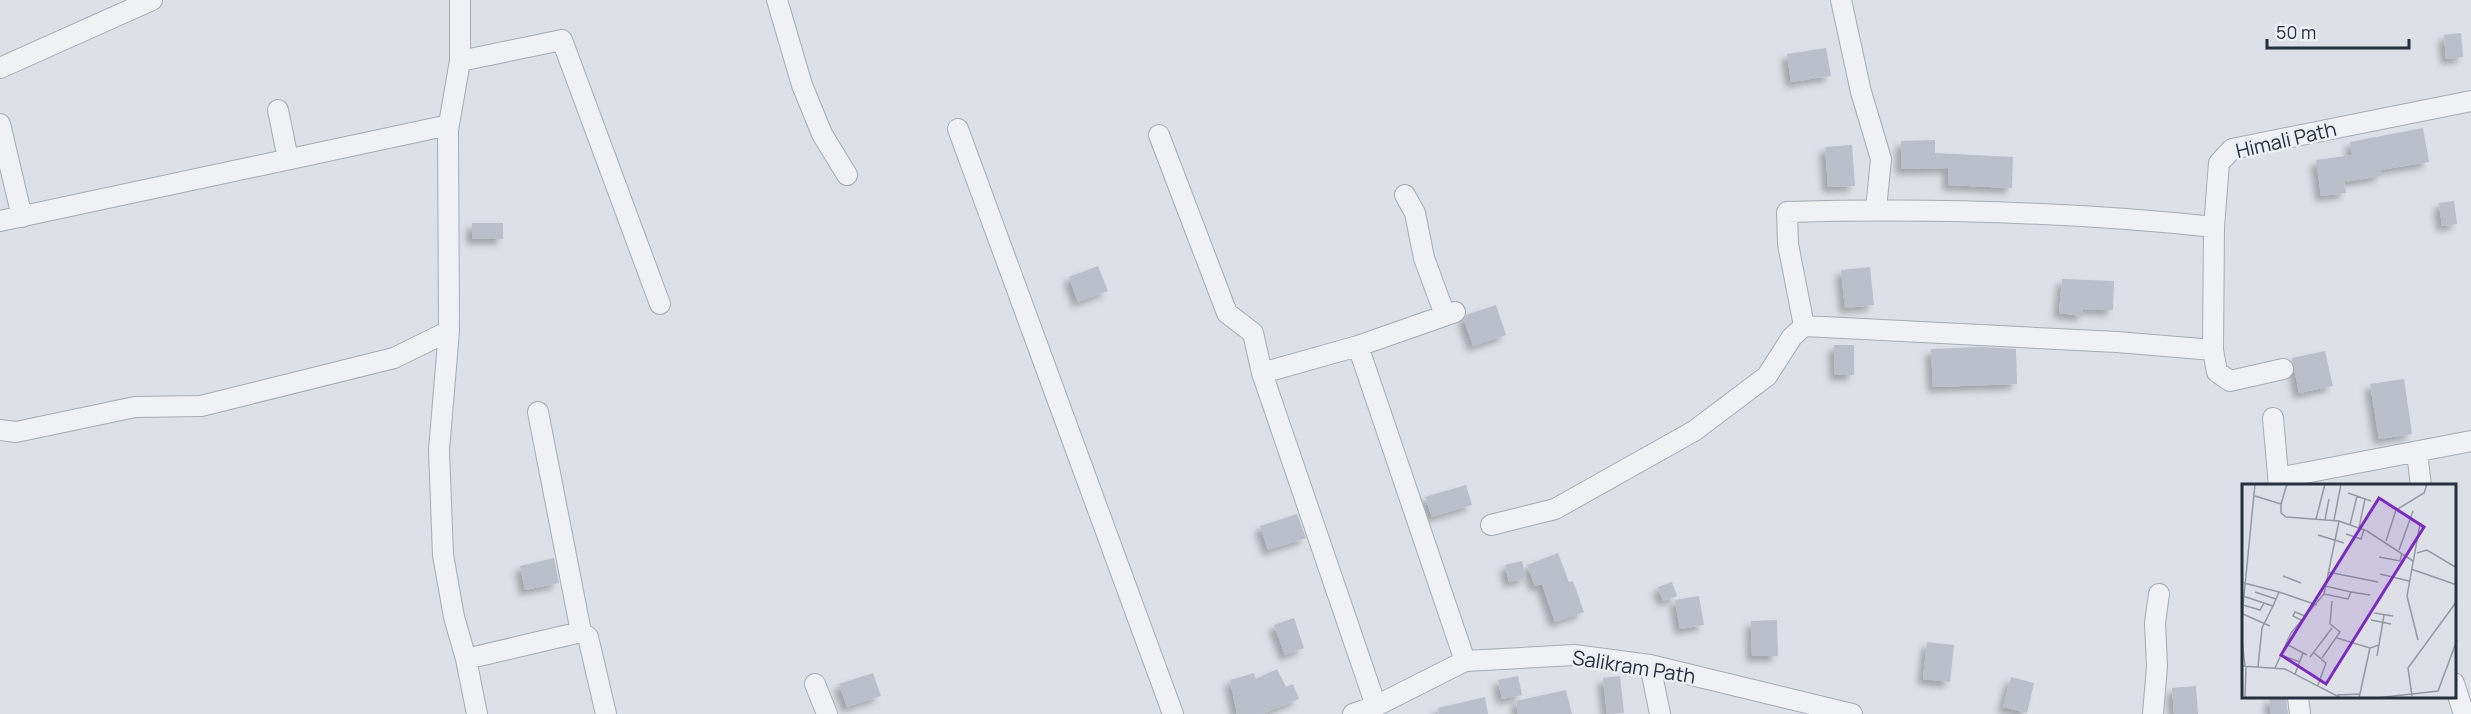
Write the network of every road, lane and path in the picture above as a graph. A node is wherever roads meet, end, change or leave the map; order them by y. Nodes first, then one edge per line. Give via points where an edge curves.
1 (152, 0) edge
2 (460, 0) edge
3 (777, 0) edge
4 (1841, 0) edge
5 (460, 61) junction
6 (0, 68) edge
7 (2471, 101) edge
8 (278, 110) dead end
9 (0, 124) edge
10 (449, 125) junction
11 (958, 129) dead end
12 (1159, 135) dead end
13 (288, 159) junction
14 (847, 175) dead end
15 (1406, 195) dead end
16 (1876, 209) junction
17 (22, 217) junction
18 (0, 221) edge
19 (2214, 227) junction
20 (660, 304) dead end
21 (1804, 326) junction
22 (449, 331) junction
23 (1358, 346) junction
24 (2213, 350) junction
25 (2283, 369) dead end
26 (1262, 373) junction
27 (538, 412) dead end
28 (2272, 418) dead end
29 (0, 430) edge
30 (2471, 441) edge
31 (2417, 452) junction
32 (2279, 482) edge
33 (2421, 484) edge
34 (1491, 525) dead end
35 (2159, 594) dead end
36 (581, 632) junction
37 (466, 659) junction
38 (1465, 661) junction
39 (1650, 665) junction
40 (815, 684) dead end
41 (2456, 693) edge
42 (2298, 699) edge
43 (1376, 706) junction
44 (2460, 712) edge
45 (477, 714) edge
46 (606, 714) edge
47 (827, 714) edge
48 (1173, 714) edge
49 (1353, 714) edge
50 (1660, 714) edge
51 (1852, 714) edge
52 (2153, 714) edge
53 (2300, 714) edge

1 - 6 street
2 - 5 street
3 - 14 street via 802,85 822,134
4 - 16 street via 1861,92 1881,159
5 - 10 street
5 - 20 street via 562,40
7 - 19 street, Himali Path via 2232,148 2219,163
8 - 13 street
9 - 17 street
10 - 13 street
10 - 22 street
11 - 48 street
12 - 26 street via 1227,313 1254,333
13 - 17 street
15 - 23 street via 1415,213 1424,258 1450,313
16 - 19 street via 2137,219
16 - 21 street via 1787,212 1788,244
17 - 18 street
19 - 24 street, Himali Path
21 - 24 street
21 - 34 street via 1792,337 1767,376 1694,431 1555,509
22 - 29 street via 394,358 201,406 135,407 16,432
22 - 37 street via 439,450 443,555
23 - 26 street
23 - 38 street
24 - 25 street via 2217,372 2230,381
26 - 43 street
27 - 36 street
28 - 32 street
30 - 31 street
31 - 32 street
31 - 33 street
35 - 52 street
36 - 37 street
36 - 46 street via 588,637
37 - 45 street
38 - 39 street, Salikram Path via 1574,655
38 - 43 street, Salikram Path
39 - 50 street
39 - 51 street, Salikram Path
40 - 47 street
41 - 44 street
42 - 53 street
43 - 49 street, Salikram Path

